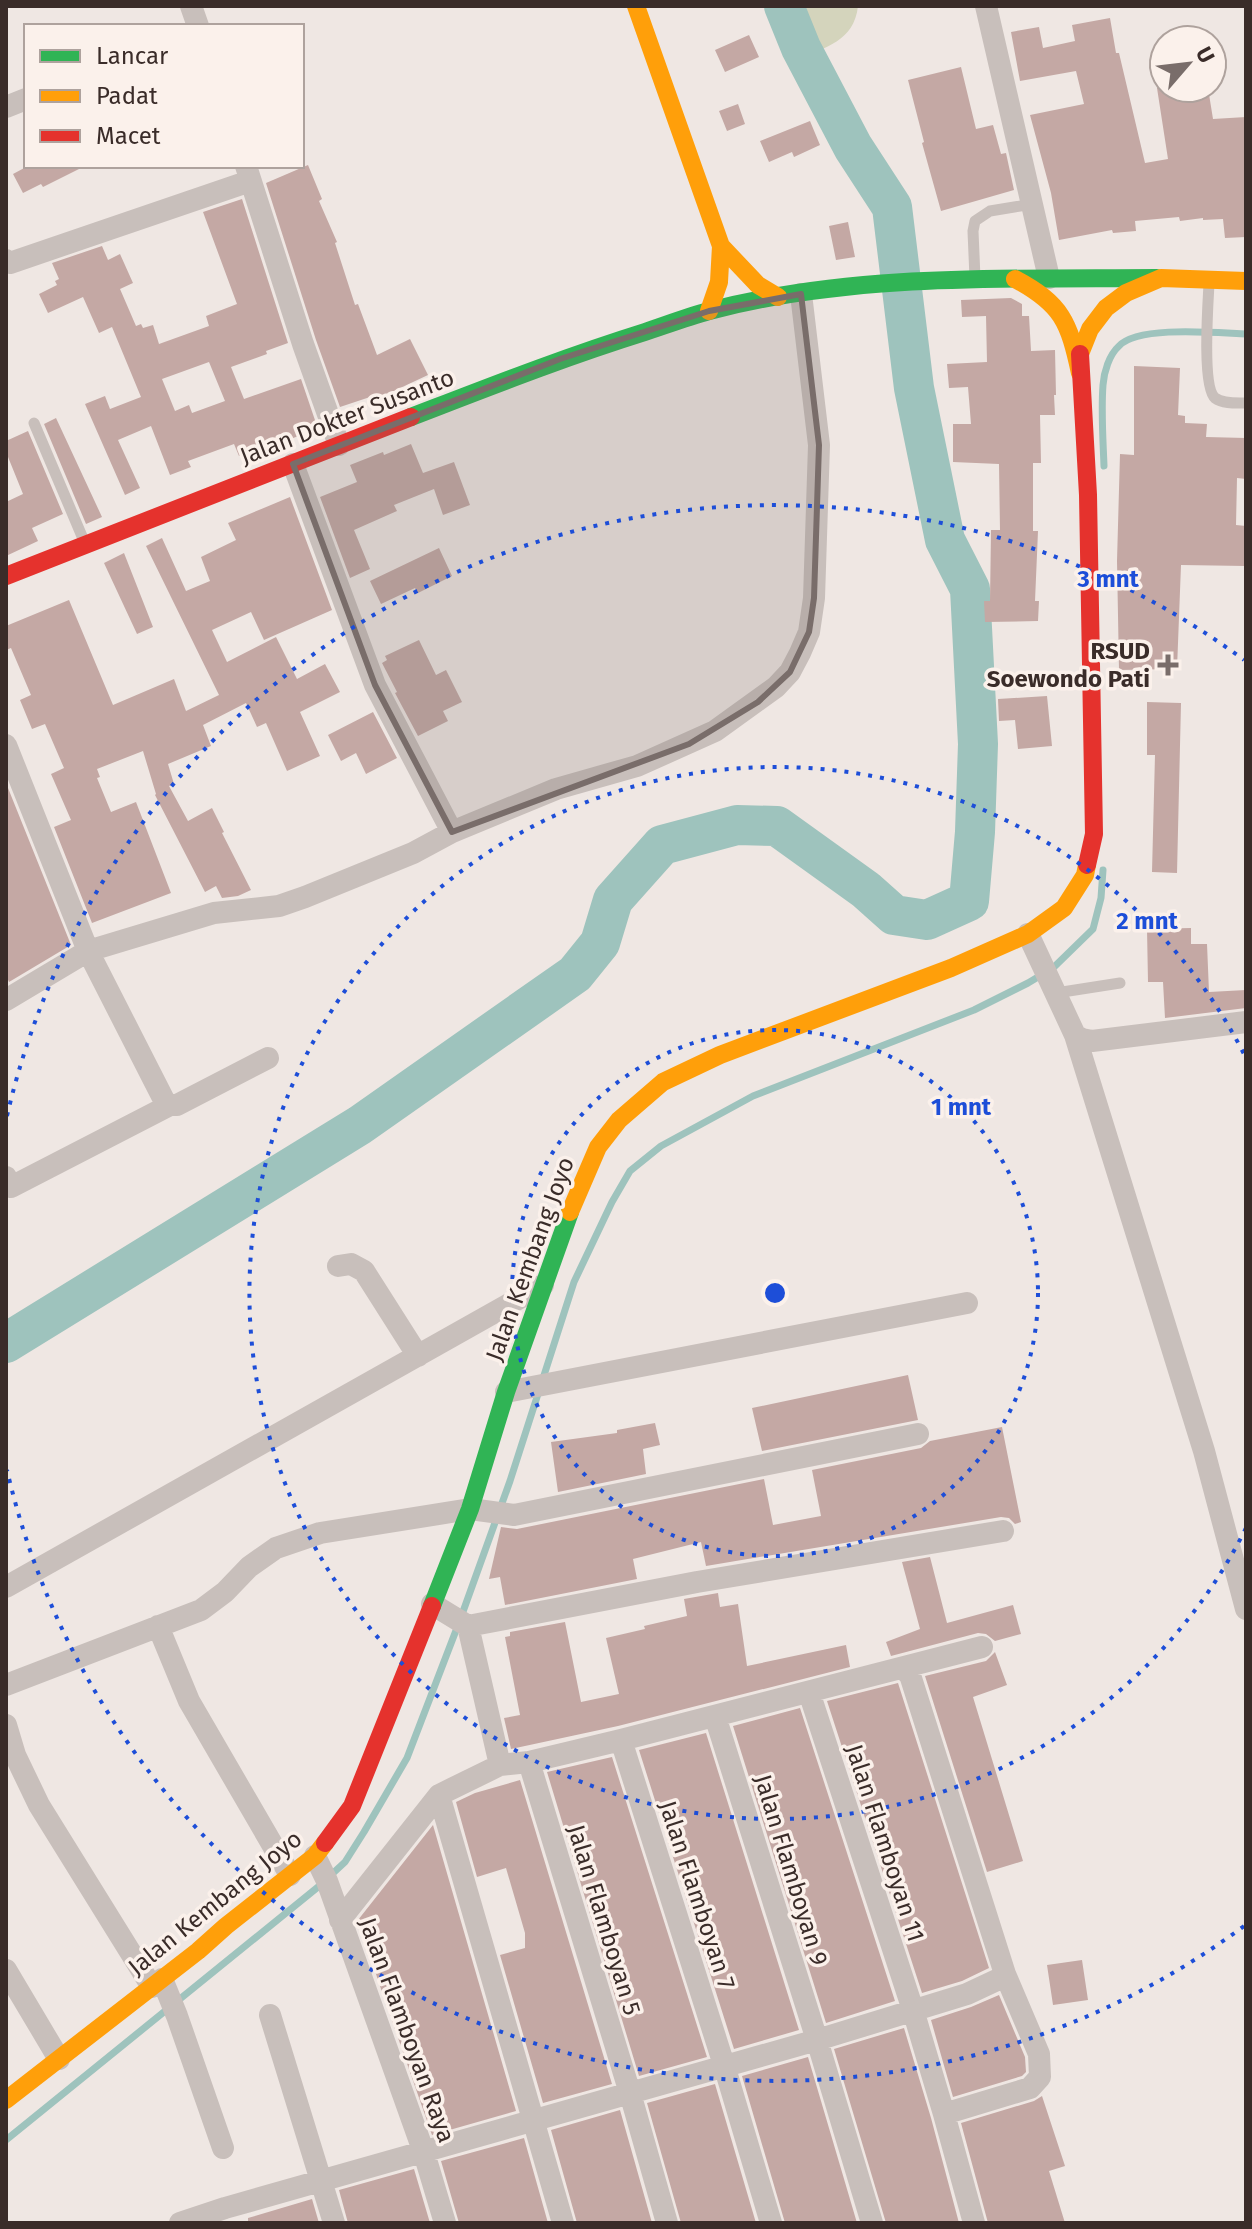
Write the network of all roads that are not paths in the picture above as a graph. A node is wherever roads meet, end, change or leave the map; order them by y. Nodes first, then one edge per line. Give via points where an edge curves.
1 (636, 6) edge
2 (986, 6) edge
3 (248, 174) edge
4 (1033, 204) junction
5 (721, 246) junction
6 (6, 260) edge
7 (1012, 278) junction
8 (1049, 278) junction
9 (1161, 278) junction
10 (966, 279) junction
11 (1209, 279) junction
12 (1246, 281) edge
13 (801, 294) junction
14 (778, 297) junction
15 (709, 311) junction
16 (1080, 373) junction
17 (1246, 403) edge
18 (34, 423) dead end
19 (339, 445) junction
20 (293, 464) junction
21 (86, 545) junction
22 (6, 576) edge
23 (6, 745) edge
24 (452, 832) junction
25 (1028, 934) junction
26 (88, 951) junction
27 (1120, 983) dead end
28 (1056, 993) junction
29 (6, 1000) edge
30 (1246, 1022) edge
31 (1075, 1035) junction
32 (268, 1058) dead end
33 (170, 1105) junction
34 (8, 1185) edge
35 (338, 1266) dead end
36 (543, 1285) junction
37 (967, 1303) dead end
38 (418, 1356) junction
39 (506, 1392) junction
40 (918, 1434) dead end
41 (470, 1509) junction
42 (1003, 1531) dead end
43 (6, 1587) edge
44 (432, 1604) junction
45 (1246, 1609) edge
46 (158, 1626) junction
47 (468, 1626) junction
48 (982, 1647) dead end
49 (899, 1669) junction
50 (6, 1685) edge
51 (809, 1692) junction
52 (715, 1716) junction
53 (6, 1725) edge
54 (621, 1740) junction
55 (529, 1762) junction
56 (500, 1765) junction
57 (439, 1795) junction
58 (315, 1856) junction
59 (290, 1875) junction
60 (340, 1920) junction
61 (6, 1970) edge
62 (1005, 1974) junction
63 (157, 1983) junction
64 (913, 2010) junction
65 (270, 2015) dead end
66 (817, 2040) junction
67 (59, 2059) junction
68 (724, 2065) junction
69 (630, 2093) junction
70 (6, 2100) edge
71 (944, 2114) junction
72 (533, 2120) junction
73 (223, 2148) dead end
74 (424, 2153) junction
75 (322, 2181) junction
76 (227, 2216) edge
77 (180, 2223) edge
78 (334, 2223) edge
79 (445, 2223) edge
80 (563, 2223) edge
81 (667, 2223) edge
82 (771, 2223) edge
83 (872, 2223) edge
84 (974, 2223) edge

1 - 5 main road
2 - 4 street
3 - 6 street via 10,263
3 - 19 street
4 - 8 street
4 - 10 lane via 990,211 975,221
5 - 14 main road via 758,285
5 - 15 main road via 719,282
7 - 8 main road, Jalan Dokter Susanto
7 - 10 main road, Jalan Dokter Susanto
7 - 16 main road via 1050,300 1068,327
8 - 9 main road, Jalan Dokter Susanto
9 - 11 main road, Jalan Dokter Susanto
9 - 16 main road, Jalan Kembang Joyo via 1106,308 1080,352
10 - 13 main road, Jalan Dokter Susanto
11 - 12 main road, Jalan Dokter Susanto
11 - 17 lane via 1210,391 1217,399
13 - 14 main road, Jalan Dokter Susanto
13 - 24 street via 819,445 814,598 809,632 790,672 758,702 689,744 637,766 556,789
14 - 15 main road, Jalan Dokter Susanto
15 - 19 main road, Jalan Dokter Susanto via 560,359
16 - 25 main road, Jalan Kembang Joyo via 1088,495 1094,834 1085,875 1064,908
18 - 21 lane
19 - 20 main road, Jalan Dokter Susanto
20 - 21 main road, Jalan Dokter Susanto
20 - 24 street via 375,685
21 - 22 main road, Jalan Dokter Susanto
23 - 26 street
24 - 26 street via 279,906 214,913
25 - 28 street
25 - 36 main road, Jalan Kembang Joyo via 663,1082 619,1120 598,1147
26 - 29 street
26 - 33 street
27 - 28 lane
28 - 31 street
30 - 31 street via 1092,1041
31 - 45 street via 1204,1451
32 - 33 street
33 - 34 street
35 - 38 street via 351,1264 364,1271
36 - 38 street
36 - 39 main road, Jalan Kembang Joyo
37 - 39 street
38 - 43 street
39 - 41 main road, Jalan Kembang Joyo
40 - 41 street via 514,1515
41 - 44 main road, Jalan Kembang Joyo
41 - 46 street via 320,1533 276,1548 201,1610
42 - 47 street
44 - 47 street
44 - 58 main road, Jalan Kembang Joyo via 352,1806
46 - 50 street
46 - 59 street via 189,1701
47 - 56 street
48 - 49 street
49 - 51 street
49 - 62 street via 910,1675
51 - 52 street
51 - 64 street, Jalan Flamboyan 11
52 - 54 street
52 - 66 street, Jalan Flamboyan 9
53 - 63 street via 39,1805
54 - 55 street
54 - 68 street, Jalan Flamboyan 7
55 - 56 street
55 - 69 street, Jalan Flamboyan 5
56 - 57 street
57 - 60 street
57 - 72 street
58 - 59 main road, Jalan Kembang Joyo
58 - 60 street, Jalan Flamboyan Raya
59 - 63 main road, Jalan Kembang Joyo
60 - 74 street, Jalan Flamboyan Raya
61 - 67 street
62 - 64 street via 967,1994
62 - 71 street via 1039,2054 1040,2077 1030,2088
63 - 67 main road, Jalan Kembang Joyo
63 - 73 street via 177,2016
64 - 66 street
64 - 71 street, Jalan Flamboyan 11
65 - 75 street
66 - 68 street
66 - 83 street, Jalan Flamboyan 9
67 - 70 main road, Jalan Kembang Joyo
68 - 69 street
68 - 82 street, Jalan Flamboyan 7
69 - 72 street
69 - 81 street, Jalan Flamboyan 5
71 - 84 street, Jalan Flamboyan 11
72 - 74 street
72 - 80 street
74 - 75 street
74 - 79 street, Jalan Flamboyan Raya
75 - 76 street
75 - 78 street
76 - 77 street

